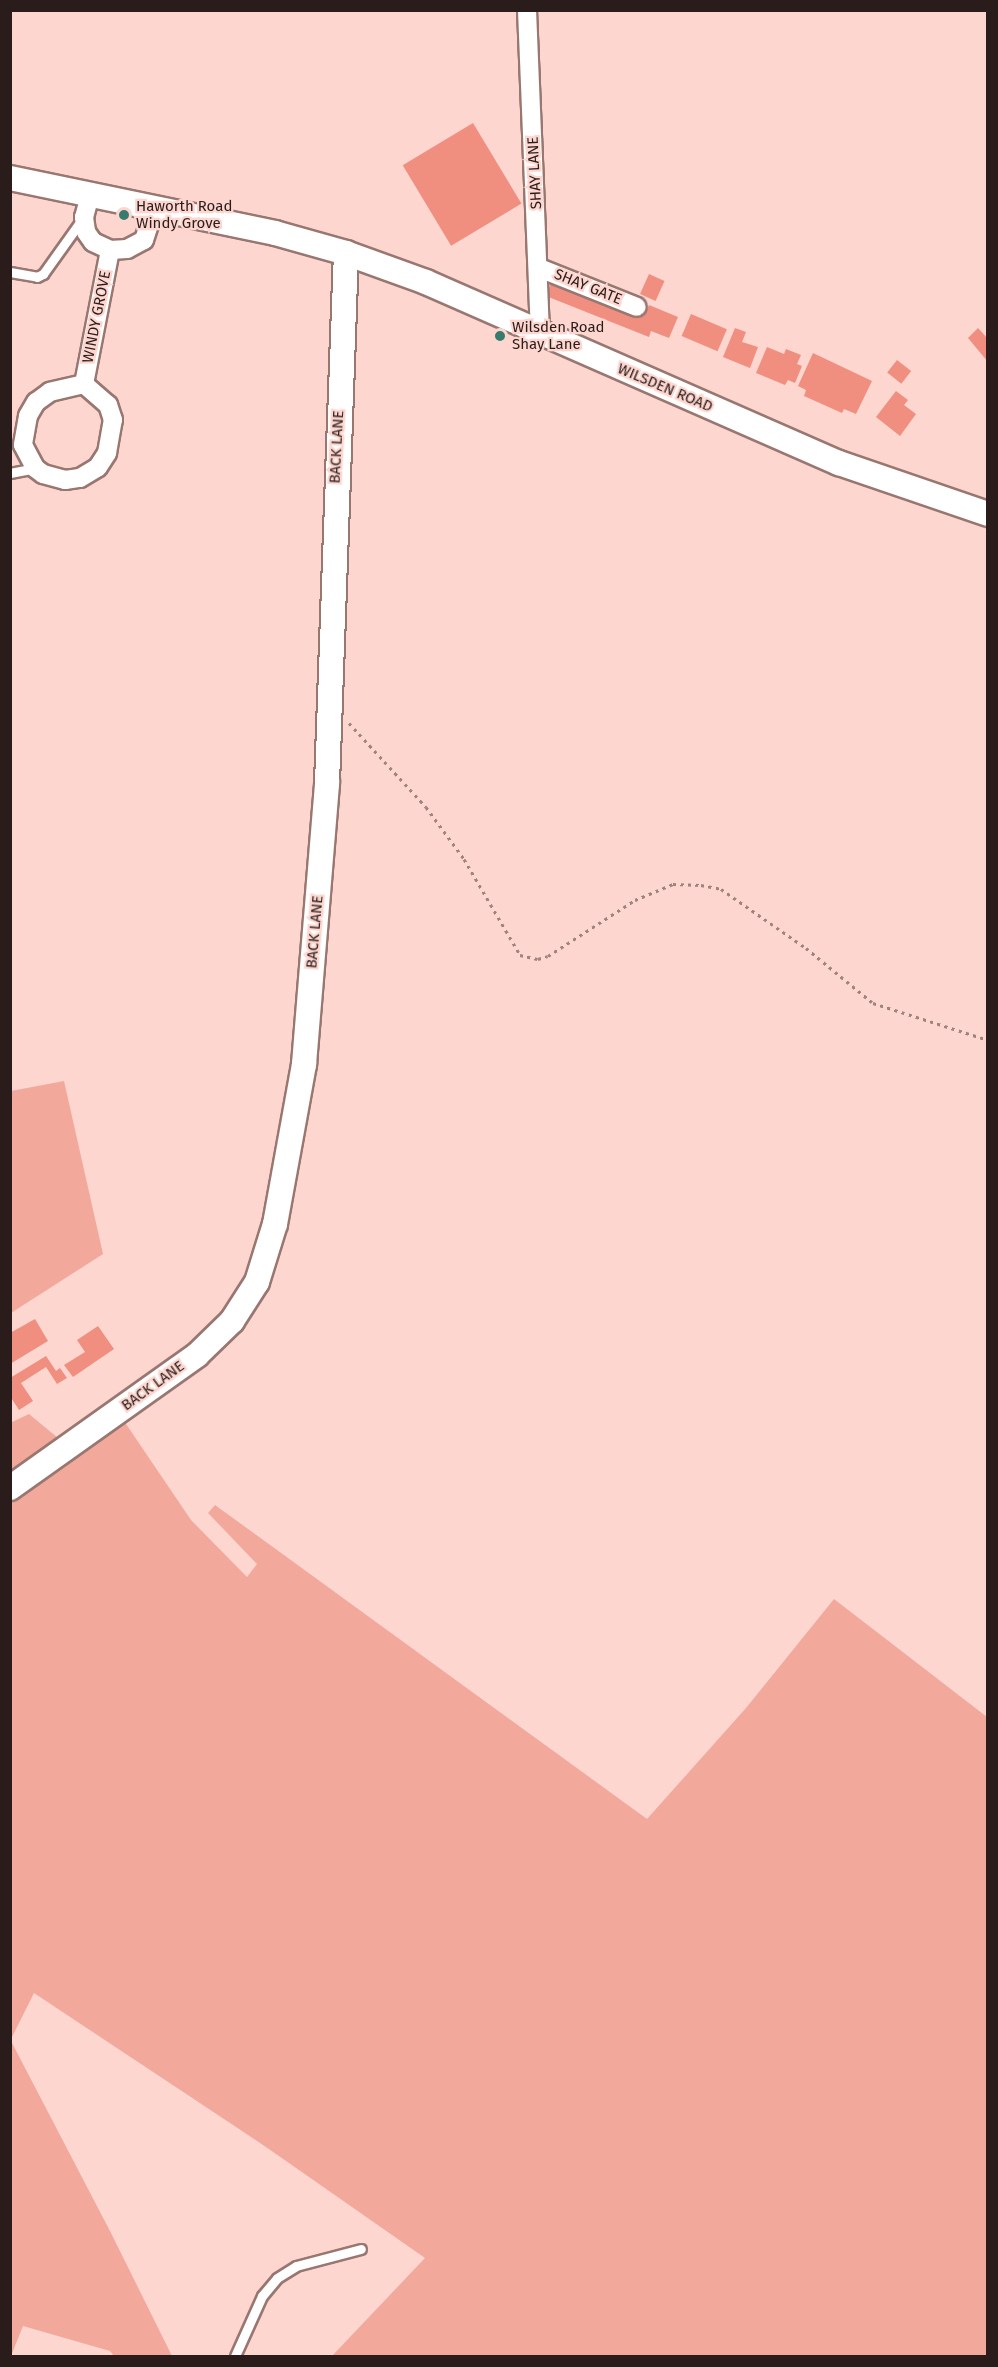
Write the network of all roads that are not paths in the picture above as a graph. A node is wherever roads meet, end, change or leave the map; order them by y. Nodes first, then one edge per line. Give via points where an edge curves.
1 (527, 10) edge
2 (10, 178) edge
3 (87, 206) junction
4 (155, 207) junction
5 (110, 250) junction
6 (346, 253) junction
7 (539, 268) junction
8 (10, 272) edge
9 (637, 307) dead end
10 (540, 335) junction
11 (84, 384) junction
12 (35, 468) junction
13 (10, 473) edge
14 (987, 514) edge
15 (10, 1488) edge
16 (361, 2249) dead end
17 (235, 2356) edge

1 - 7 street, SHAY LANE
2 - 3 street, WILSDEN ROAD
3 - 4 street, WILSDEN ROAD
3 - 5 street, WINDY GROVE via 86,232 93,242
3 - 8 lane via 43,274 37,277
4 - 5 street, WINDY GROVE via 144,240 127,249
4 - 6 street, WILSDEN ROAD
5 - 11 street, WINDY GROVE
6 - 10 street, WILSDEN ROAD via 426,282
6 - 15 street, BACK LANE via 329,712 304,1064 275,1224 256,1282 232,1321 197,1354
7 - 9 street, SHAY GATE
7 - 10 street, SHAY LANE
10 - 14 street, WILSDEN ROAD via 839,463
11 - 12 street, WINDY GROVE via 50,392 32,409 23,445
11 - 12 street, WINDY GROVE via 108,405 113,420 107,453 98,467 80,478 65,480
12 - 13 lane
16 - 17 lane via 296,2266 277,2278 262,2296

